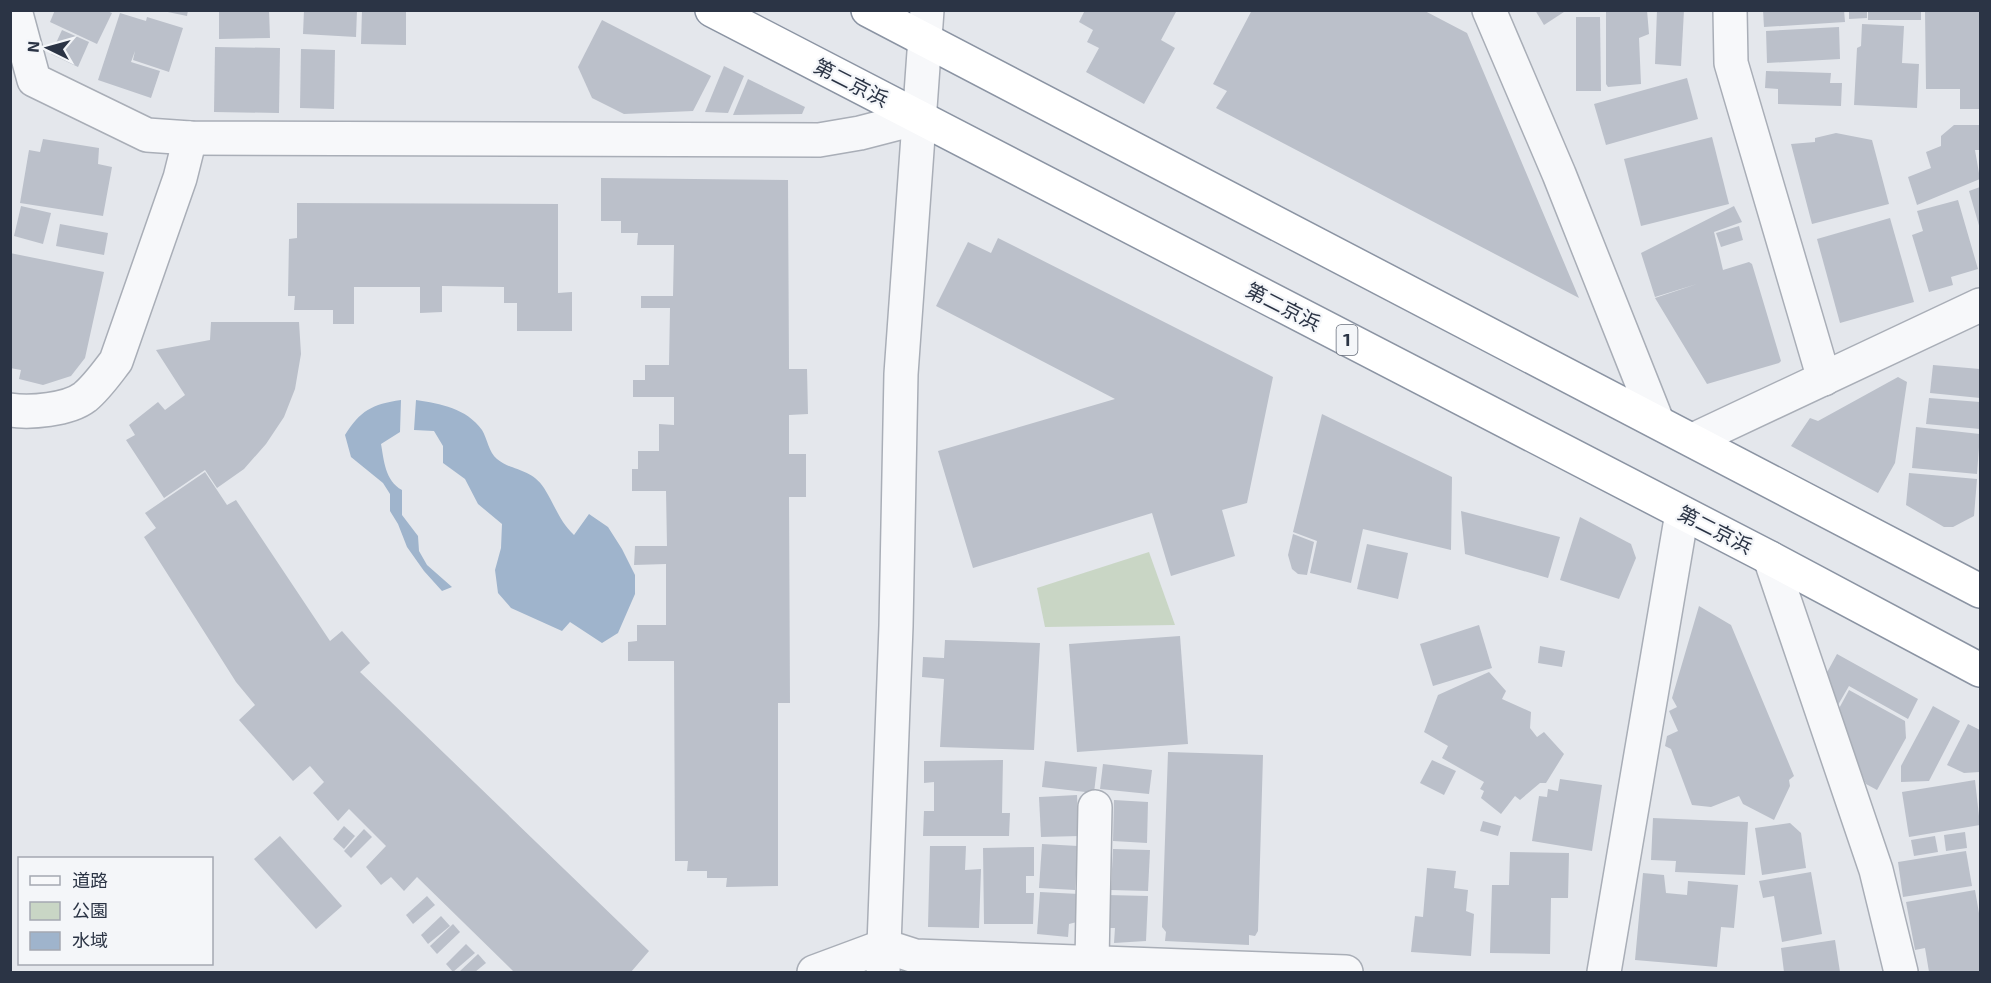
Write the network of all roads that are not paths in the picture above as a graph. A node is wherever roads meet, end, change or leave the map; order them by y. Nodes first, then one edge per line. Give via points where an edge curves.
1 (15, 10) edge
2 (712, 10) edge
3 (868, 10) edge
4 (1489, 10) edge
5 (1730, 10) edge
6 (926, 25) edge
7 (918, 118) junction
8 (190, 138) junction
9 (1980, 305) edge
10 (1824, 379) junction
11 (10, 410) edge
12 (1657, 421) junction
13 (1693, 441) junction
14 (1682, 513) junction
15 (1770, 558) junction
16 (1980, 591) edge
17 (1980, 670) edge
18 (1095, 807) dead end
19 (883, 959) edge
20 (1092, 961) junction
21 (1233, 970) edge
22 (814, 972) edge
23 (1346, 972) edge
24 (1604, 972) edge
25 (1901, 972) edge

1 - 8 street via 34,80 147,135
2 - 7 highway, 第二京浜 / 1
3 - 6 highway
4 - 12 street
5 - 10 street via 1731,63
6 - 7 street
6 - 12 highway
7 - 8 street via 819,140
7 - 14 highway, 第二京浜 / 1
7 - 19 street via 901,374
8 - 11 street via 180,178 116,361 83,399 37,411
9 - 10 street
10 - 13 street
12 - 13 highway
13 - 16 highway
14 - 15 highway, 第二京浜 / 1
14 - 24 street
15 - 17 highway, 第二京浜 / 1
15 - 25 street via 1876,870
18 - 20 street
19 - 20 street via 915,956
19 - 22 street
20 - 21 street
21 - 23 street

